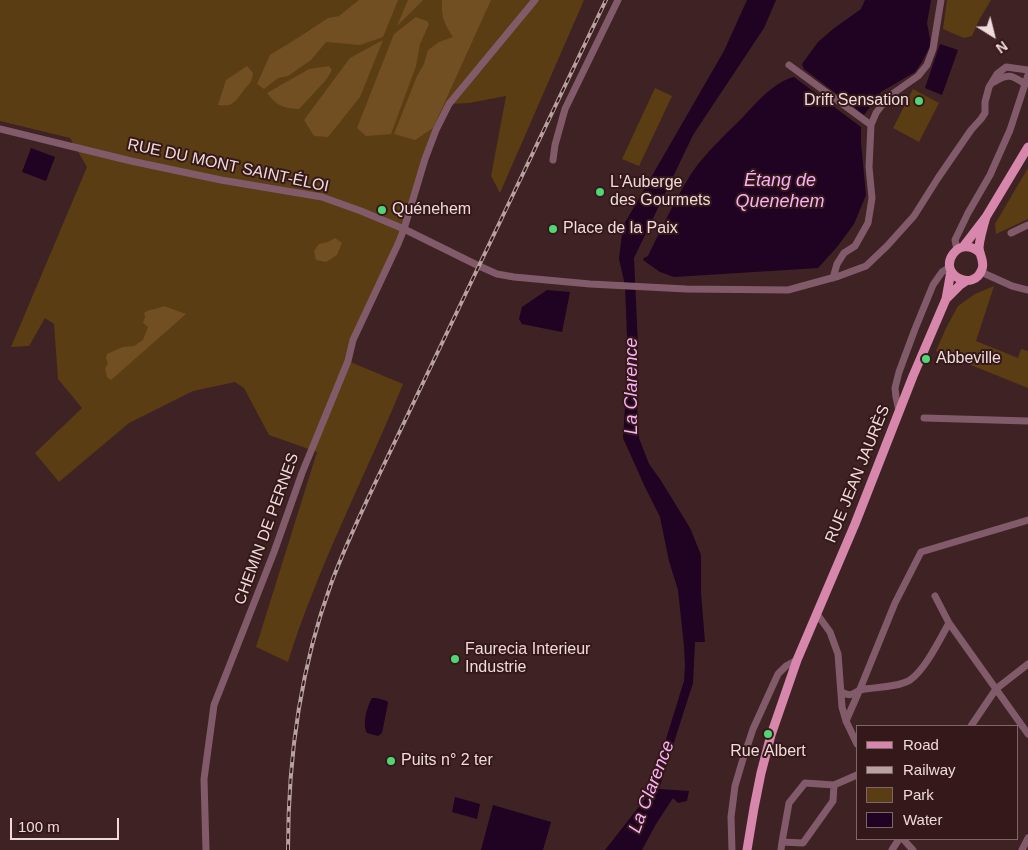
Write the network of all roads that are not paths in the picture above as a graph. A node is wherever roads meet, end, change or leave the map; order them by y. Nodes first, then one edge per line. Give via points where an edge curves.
1 (535, 0) edge
2 (618, 0) edge
3 (941, 0) edge
4 (790, 65) dead end
5 (1028, 70) edge
6 (1028, 75) edge
7 (991, 83) junction
8 (1025, 84) junction
9 (871, 125) junction
10 (0, 129) edge
11 (1028, 147) edge
12 (553, 160) dead end
13 (986, 217) junction
14 (1028, 225) edge
15 (404, 228) junction
16 (1011, 233) dead end
17 (961, 248) junction
18 (980, 253) junction
19 (950, 269) junction
20 (981, 272) junction
21 (833, 278) junction
22 (966, 281) junction
23 (1028, 290) edge
24 (946, 299) junction
25 (899, 411) junction
26 (924, 418) dead end
27 (1028, 421) edge
28 (1028, 520) edge
29 (936, 596) dead end
30 (817, 614) junction
31 (949, 623) junction
32 (797, 660) junction
33 (1028, 664) edge
34 (860, 689) junction
35 (996, 689) junction
36 (841, 692) junction
37 (846, 721) junction
38 (972, 725) edge
39 (1028, 734) edge
40 (856, 742) edge
41 (856, 775) edge
42 (834, 785) junction
43 (1028, 838) edge
44 (904, 840) edge
45 (782, 842) junction
46 (206, 850) edge
47 (732, 850) edge
48 (747, 850) edge
49 (782, 850) edge
50 (913, 850) edge
51 (1022, 850) edge

1 - 15 street, CHEMIN DE PERNES via 449,104 425,159
2 - 12 street via 565,109
3 - 9 street via 928,65 888,97
4 - 9 street
5 - 7 street via 1006,67
6 - 8 street
7 - 8 street via 1002,76 1010,76
7 - 21 street via 985,113 914,216 866,266
8 - 17 street via 1010,130 956,240 956,245
9 - 21 street via 869,167 872,198 868,223 855,246 844,253 837,264
10 - 15 street, RUE DU MONT SAINT-ÉLOI via 131,161 322,197
11 - 13 main road
13 - 17 main road
13 - 18 main road
14 - 16 street
15 - 21 street, RUE DU MONT SAINT-ÉLOI via 479,266 514,277 686,289 788,290
15 - 46 street, CHEMIN DE PERNES via 353,340 348,361 214,705 204,779
17 - 18 main road via 971,247
17 - 19 main road via 950,259
18 - 20 main road via 984,262
19 - 22 main road
19 - 24 main road, RUE JEAN JAURÈS
19 - 25 street via 942,272 933,285 899,372 896,388
20 - 22 main road
20 - 23 street
22 - 24 main road, RUE JEAN JAURÈS
24 - 25 main road, RUE JEAN JAURÈS
25 - 30 main road, RUE JEAN JAURÈS
26 - 27 street
28 - 34 street via 921,552 895,603
29 - 31 street
30 - 32 main road, RUE JEAN JAURÈS
30 - 36 street via 830,632 838,654
31 - 34 street via 925,664 910,680
31 - 35 street
32 - 47 street, RUE JEAN JAURÈS via 778,674 743,758 731,817
32 - 48 main road, RUE JEAN JAURÈS via 761,773
33 - 35 street
34 - 36 street via 852,695
34 - 37 street
35 - 38 street
35 - 39 street
36 - 37 street
37 - 40 street
41 - 42 street
42 - 45 street via 833,801 803,843
42 - 45 street via 804,783 788,803
43 - 51 street
44 - 50 street
45 - 49 street

